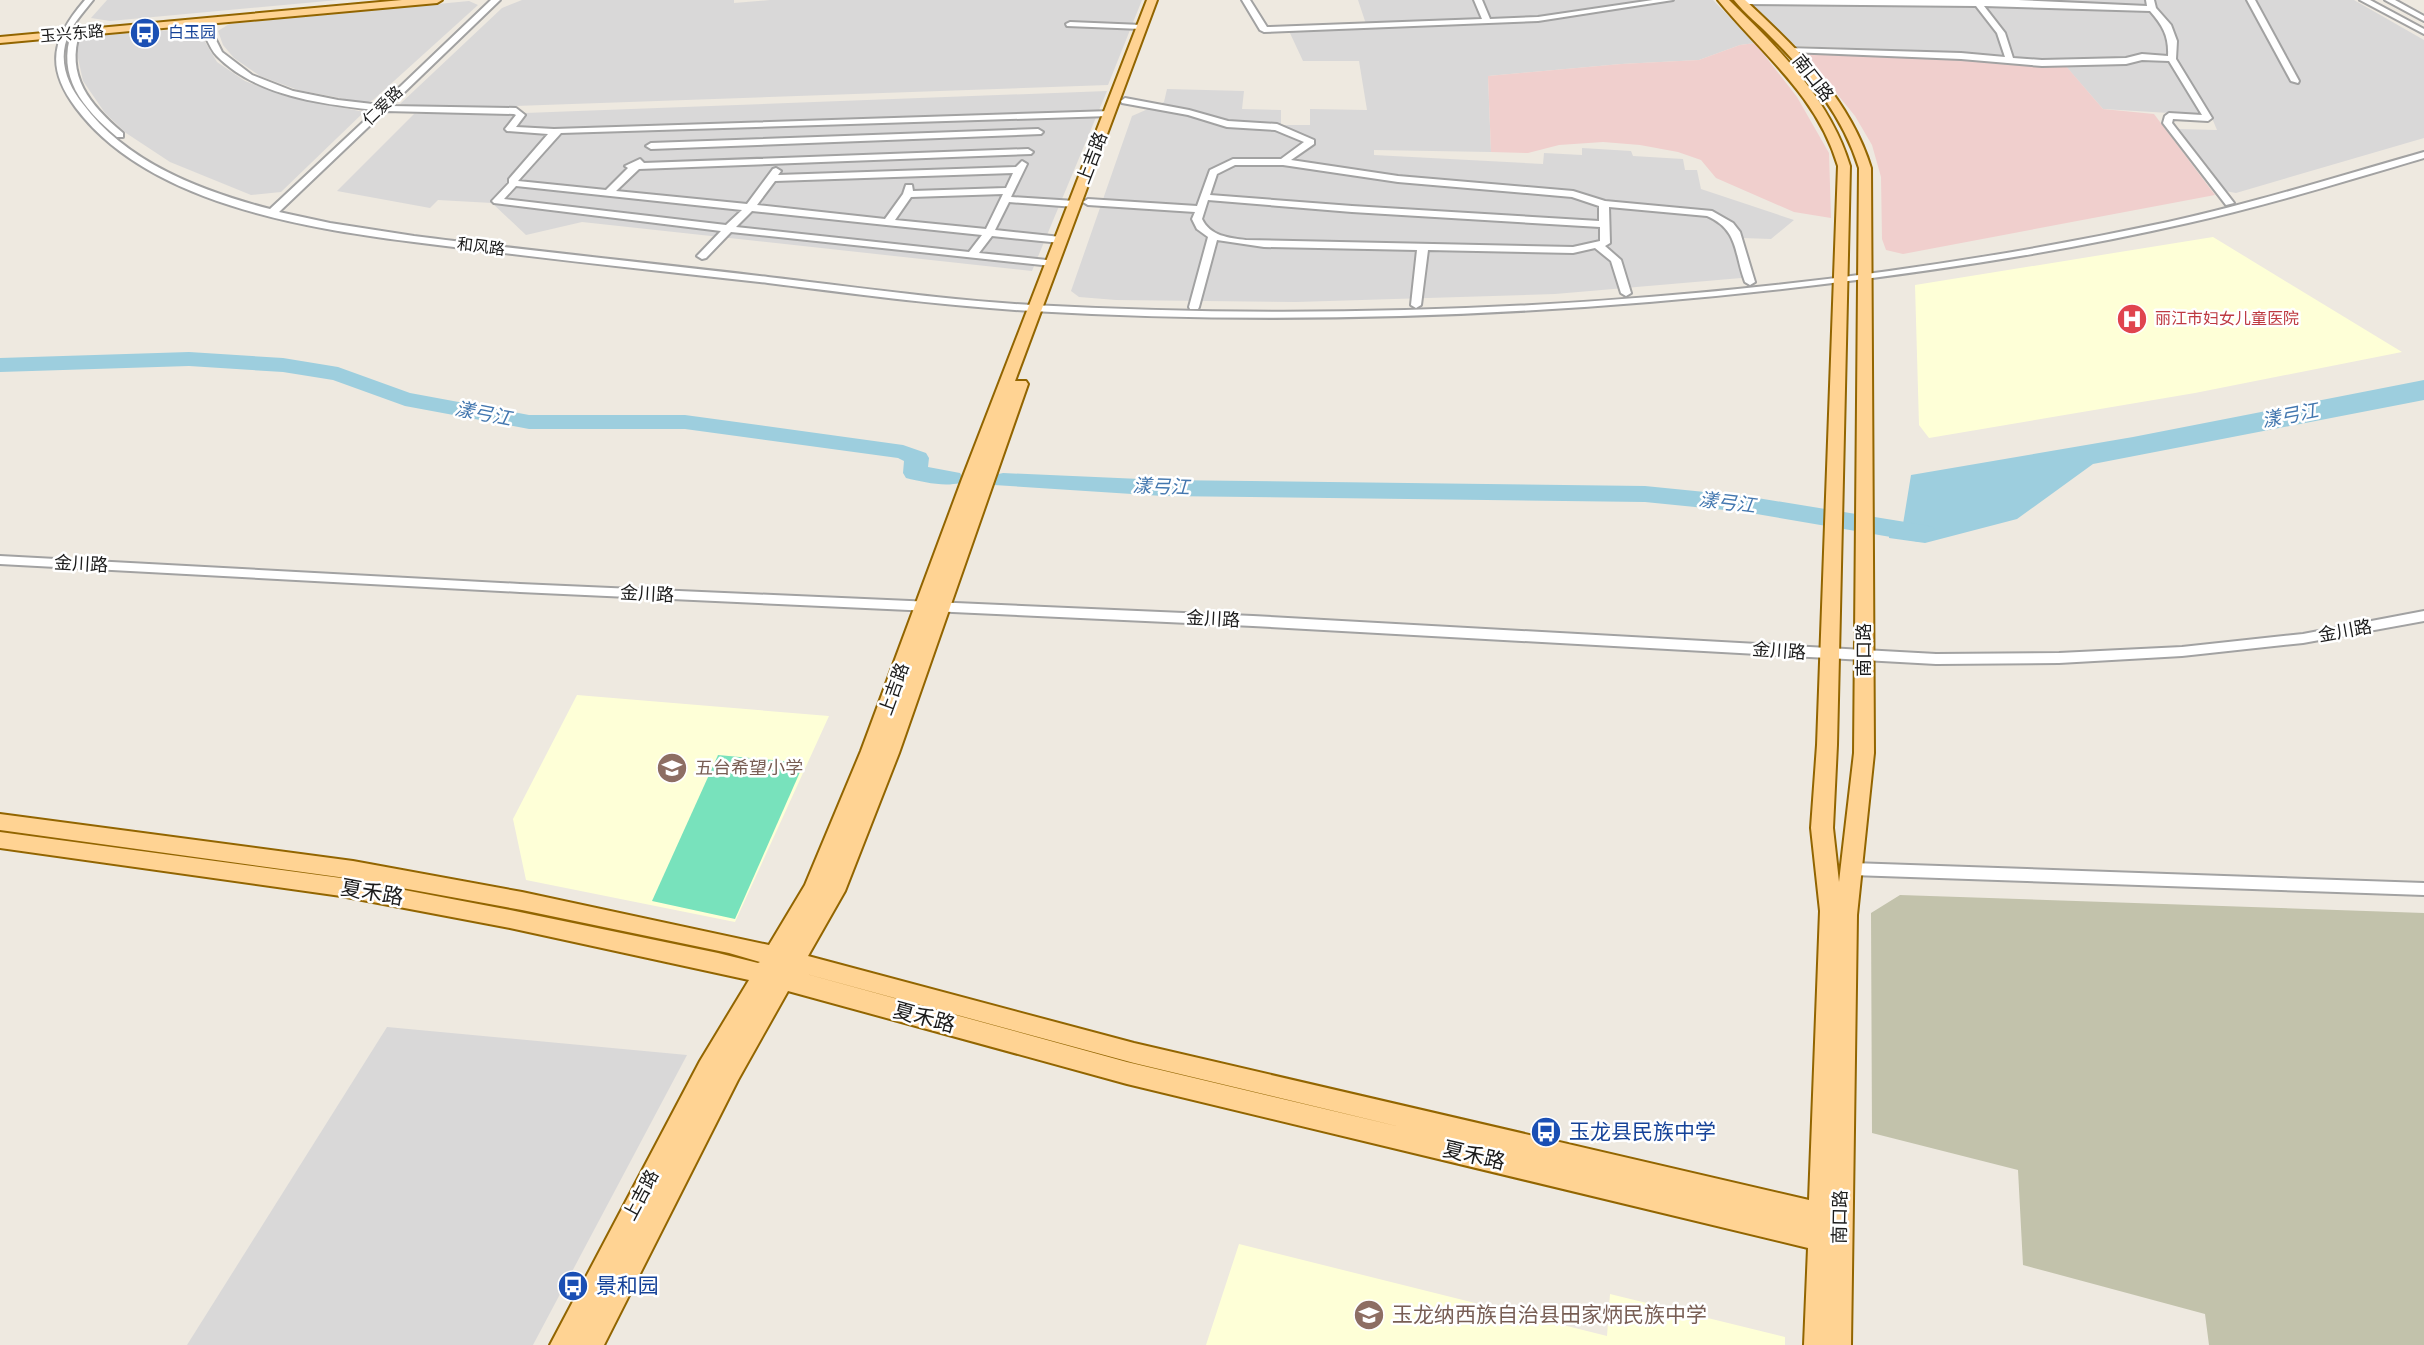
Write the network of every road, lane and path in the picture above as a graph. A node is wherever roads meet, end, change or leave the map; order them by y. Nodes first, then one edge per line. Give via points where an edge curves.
1 (89, 0) edge
2 (98, 0) edge
3 (382, 0) edge
4 (437, 0) edge
5 (496, 0) edge
6 (1152, 0) edge
7 (1162, 0) edge
8 (1246, 0) edge
9 (1478, 0) edge
10 (1614, 0) edge
11 (1669, 0) edge
12 (2251, 0) edge
13 (2364, 0) edge
14 (2389, 0) edge
15 (1735, 1) edge
16 (1814, 1) edge
17 (1978, 2) junction
18 (2015, 2) edge
19 (2151, 5) edge
20 (1641, 6) junction
21 (2424, 19) edge
22 (1487, 20) junction
23 (203, 22) junction
24 (1070, 24) dead end
25 (1142, 27) junction
26 (71, 31) junction
27 (2424, 32) edge
28 (0, 35) edge
29 (0, 40) edge
30 (1790, 50) junction
31 (2172, 59) junction
32 (2010, 61) junction
33 (2295, 81) dead end
34 (1125, 101) junction
35 (381, 108) junction
36 (1048, 113) junction
37 (1110, 113) junction
38 (658, 123) junction
39 (763, 123) junction
40 (555, 132) junction
41 (1038, 132) junction
42 (757, 142) junction
43 (651, 146) junction
44 (2424, 147) edge
45 (1028, 152) junction
46 (921, 154) junction
47 (2424, 155) edge
48 (779, 160) junction
49 (751, 161) junction
50 (1283, 162) junction
51 (633, 166) junction
52 (1019, 170) junction
53 (916, 173) junction
54 (772, 178) junction
55 (514, 183) junction
56 (608, 193) junction
57 (908, 194) junction
58 (1007, 195) junction
59 (1205, 197) junction
60 (1081, 203) junction
61 (2229, 203) junction
62 (1604, 204) junction
63 (748, 207) junction
64 (1201, 209) junction
65 (275, 210) junction
66 (888, 222) junction
67 (1604, 224) junction
68 (727, 229) junction
69 (989, 233) junction
70 (1213, 235) junction
71 (1061, 240) junction
72 (1423, 246) junction
73 (1598, 246) junction
74 (972, 255) junction
75 (702, 256) dead end
76 (1052, 263) junction
77 (1866, 272) junction
78 (1841, 275) junction
79 (1750, 282) junction
80 (1626, 293) junction
81 (1042, 304) junction
82 (1416, 305) junction
83 (1194, 307) junction
84 (0, 560) edge
85 (932, 606) junction
86 (2424, 616) edge
87 (1830, 654) junction
88 (1864, 656) junction
89 (0, 822) edge
90 (0, 839) edge
91 (1852, 869) junction
92 (2424, 889) edge
93 (779, 968) junction
94 (1831, 1229) junction
95 (564, 1345) edge
96 (589, 1345) edge
97 (1818, 1345) edge
98 (1837, 1345) edge

1 - 26 street
2 - 26 street
3 - 26 main road, 玉兴东路
4 - 23 main road, 玉兴东路
5 - 35 street, 仁爱路
6 - 25 main road, 上吉路
7 - 34 main road, 上吉路
8 - 22 street via 1264,30
9 - 22 street
10 - 20 street
11 - 20 street
12 - 33 street
13 - 27 street
14 - 21 street
15 - 16 street
15 - 30 main road, 南口路
15 - 78 main road, 南口路 via 1836,139 1844,174
16 - 17 street
17 - 18 street
17 - 32 street via 2001,33
18 - 19 street
19 - 31 street via 2171,33
20 - 22 street via 1551,18
23 - 26 main road, 玉兴东路
23 - 35 street via 216,52 252,78 306,96
24 - 25 street
25 - 37 main road, 上吉路
26 - 28 main road, 玉兴东路
26 - 29 main road, 玉兴东路
26 - 65 street, 和风路 via 58,54 65,83 81,112 99,131 177,180
30 - 32 street
30 - 77 main road, 南口路 via 1845,120 1861,149 1866,177
31 - 32 street
31 - 61 street via 2208,118 2169,116 2167,123
34 - 50 street via 1227,124 1277,127 1311,142
34 - 60 main road, 上吉路
35 - 40 street via 516,111 521,115 510,129
35 - 65 street, 仁爱路
36 - 37 street
36 - 39 street
36 - 41 street
37 - 60 main road, 上吉路
38 - 39 street
38 - 40 street
38 - 43 street
38 - 51 street
39 - 42 street
40 - 55 street
41 - 42 street
41 - 45 street
42 - 43 street
42 - 49 street
43 - 51 street
44 - 61 street
45 - 46 street
45 - 52 street
46 - 48 street
46 - 53 street
47 - 77 street via 2166,225 2032,250
48 - 49 street
48 - 54 street
49 - 51 street
50 - 59 street via 1221,166 1213,172
50 - 62 street via 1398,179 1573,194
51 - 56 street
52 - 53 street
52 - 58 street
53 - 54 street
53 - 57 street
54 - 63 street
55 - 56 street
55 - 68 street via 497,201
56 - 63 street
57 - 58 street
57 - 66 street
58 - 60 street
58 - 69 street
59 - 64 street
59 - 67 street
60 - 64 street
60 - 71 main road, 上吉路
60 - 81 main road, 上吉路
61 - 77 street via 2092,233
62 - 67 street
62 - 79 street via 1723,218 1734,227
63 - 66 street
63 - 68 street
64 - 70 street via 1199,226
65 - 81 street, 和风路 via 338,228 397,237 981,304
66 - 69 street
67 - 73 street via 1605,243
68 - 74 street
68 - 75 street
69 - 71 street
69 - 74 street
70 - 72 street via 1264,244
70 - 83 street
71 - 76 main road, 上吉路
72 - 73 street via 1573,250
72 - 82 street
73 - 80 street via 1616,260
74 - 76 street
76 - 81 main road, 上吉路
77 - 78 street
77 - 88 main road, 南口路
78 - 79 street
78 - 81 street via 1636,299 1407,312 1231,314
78 - 87 main road, 南口路
79 - 80 street
80 - 82 street
81 - 83 street
81 - 85 main road, 上吉路
82 - 83 street
84 - 85 street, 金川路
85 - 87 street, 金川路
85 - 93 main road, 上吉路
86 - 88 street, 金川路 via 2298,639 2139,655 1990,660
87 - 88 street, 金川路
87 - 94 main road, 南口路 via 1822,828 1831,911
88 - 91 main road, 南口路 via 1864,753
89 - 93 main road, 夏禾路 via 365,872 729,944
90 - 93 main road, 夏禾路 via 365,891 718,962
91 - 92 street
91 - 94 main road, 南口路
93 - 94 main road, 夏禾路 via 1127,1073
93 - 95 main road, 上吉路 via 671,1137
93 - 96 main road, 上吉路
94 - 97 main road, 南口路
94 - 98 main road, 南口路

